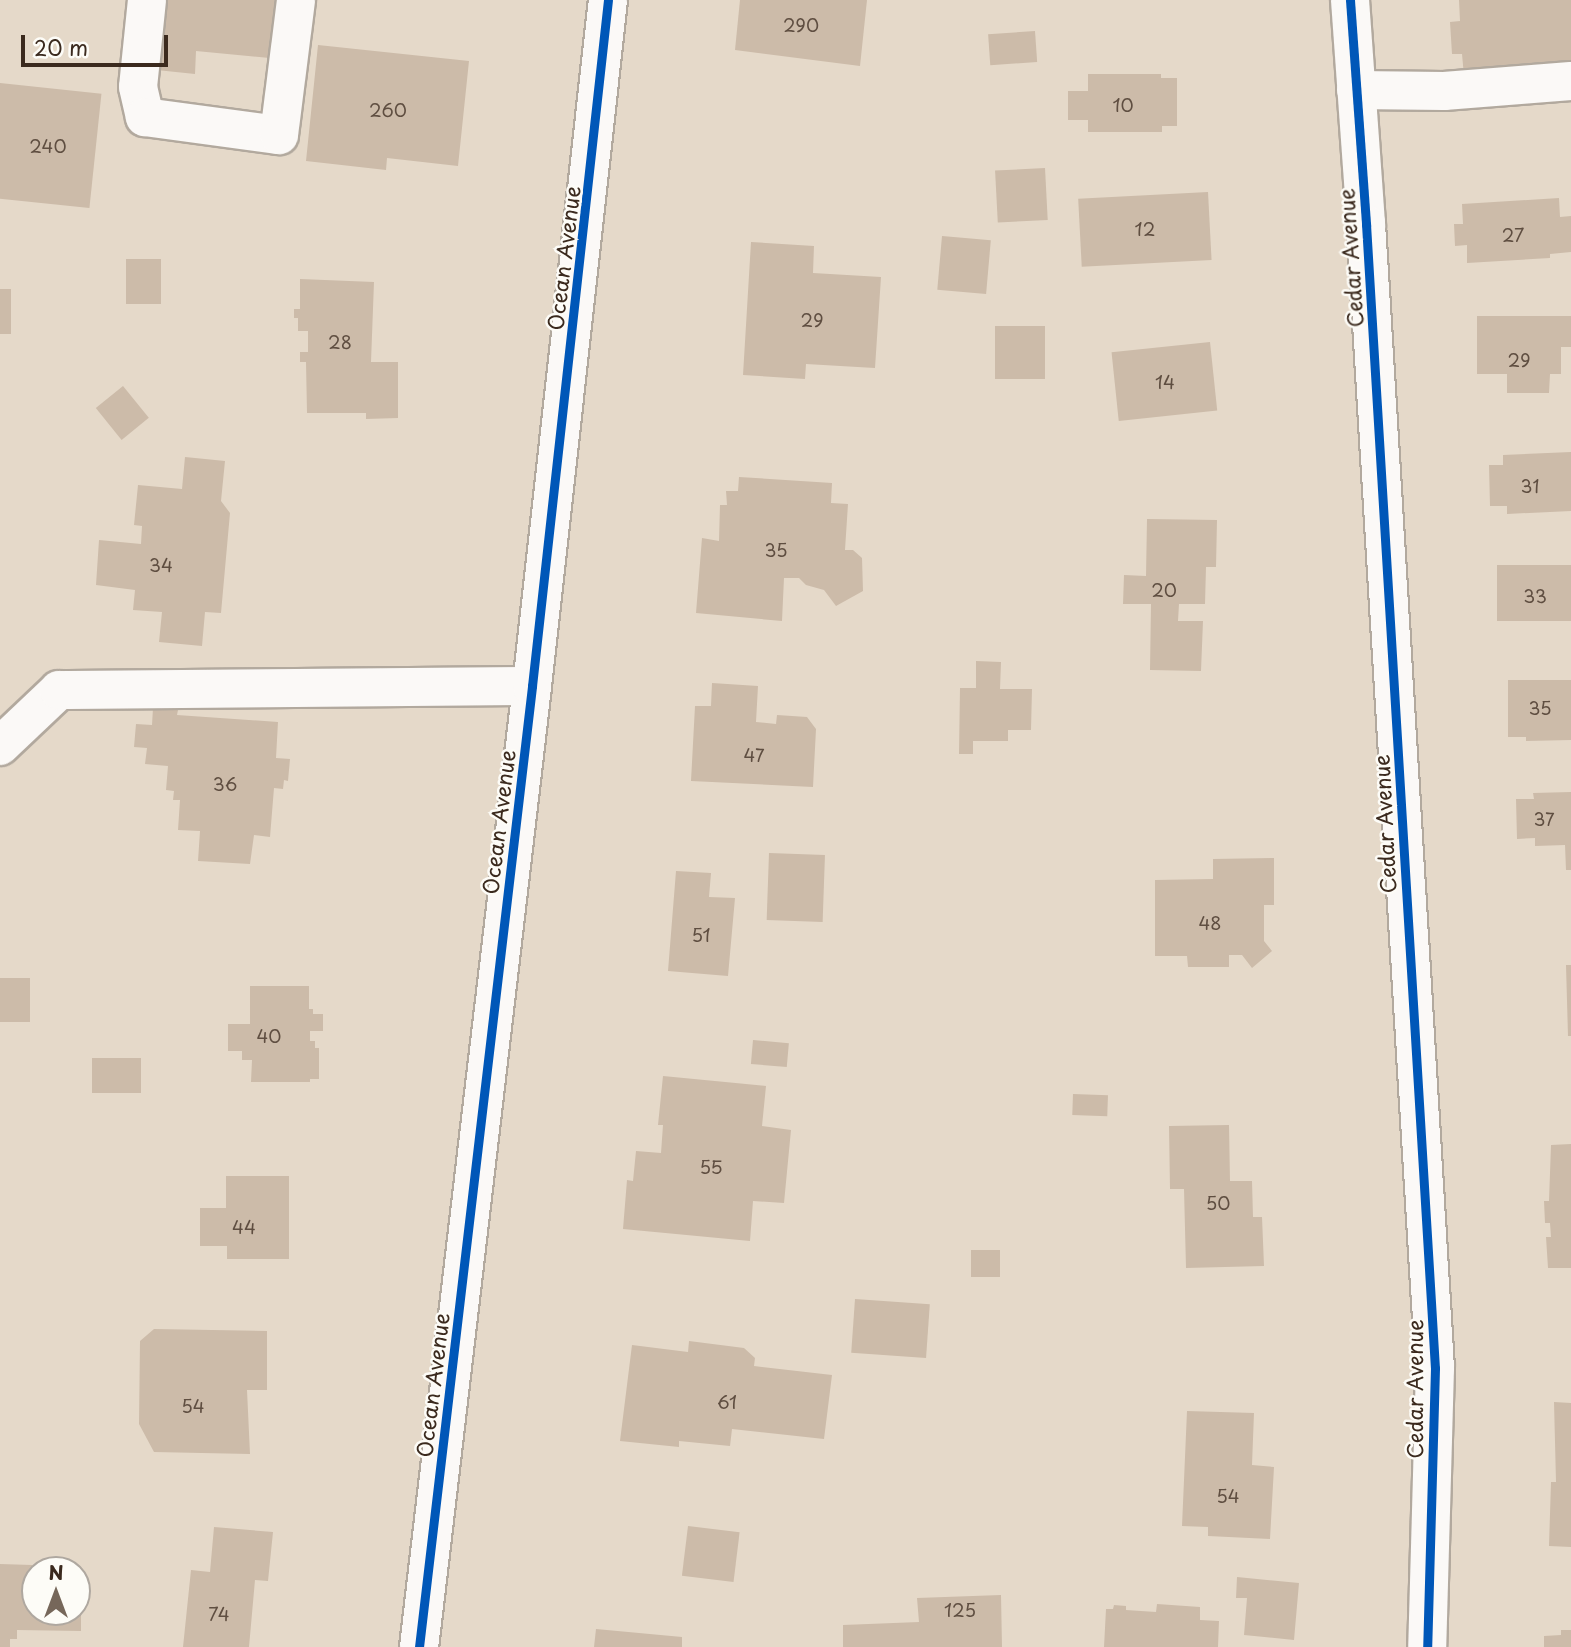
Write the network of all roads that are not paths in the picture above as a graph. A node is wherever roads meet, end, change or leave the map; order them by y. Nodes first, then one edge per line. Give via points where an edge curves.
1 (147, 0) edge
2 (296, 0) edge
3 (608, 0) edge
4 (1350, 0) edge
5 (1571, 81) edge
6 (1356, 90) junction
7 (532, 686) junction
8 (0, 746) edge
9 (419, 1647) edge
10 (1427, 1647) edge

1 - 2 street via 138,87 145,117 279,135
3 - 7 street, Ocean Avenue
4 - 6 street, Cedar Avenue
5 - 6 street via 1444,91
6 - 10 street, Cedar Avenue via 1434,1368
7 - 8 street via 59,690
7 - 9 street, Ocean Avenue

